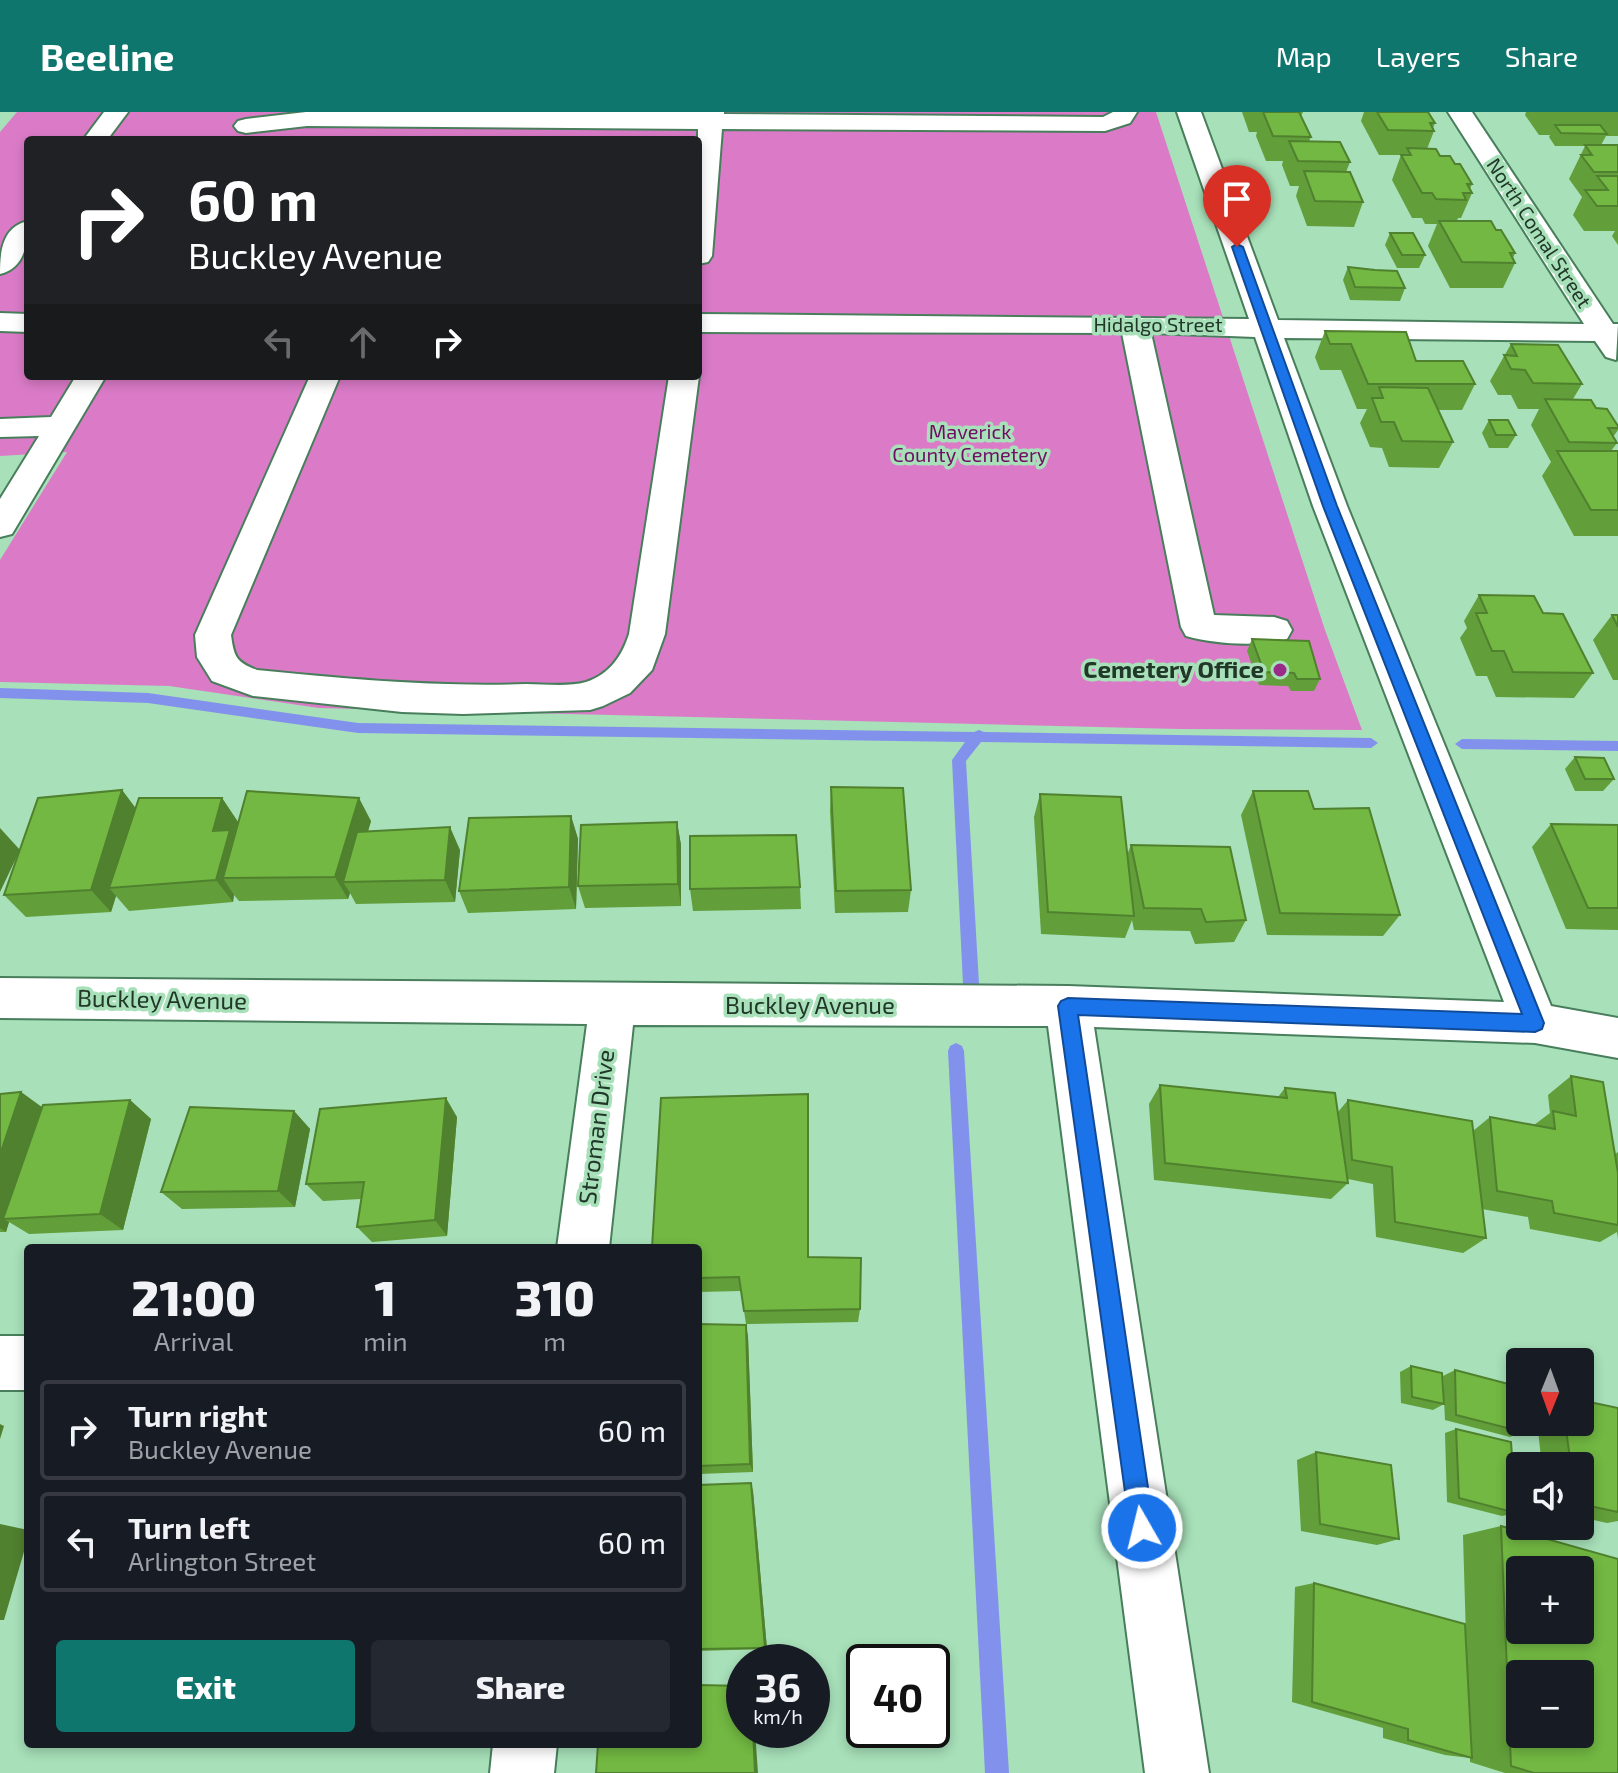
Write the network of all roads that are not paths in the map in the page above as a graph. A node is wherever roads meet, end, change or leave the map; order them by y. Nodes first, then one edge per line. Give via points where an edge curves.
1 (116, 112) edge
2 (1125, 112) edge
3 (1189, 112) edge
4 (1460, 112) edge
5 (711, 117) edge
6 (252, 125) edge
7 (98, 136) edge
8 (278, 136) edge
9 (702, 186) edge
10 (24, 234) edge
11 (0, 266) edge
12 (0, 322) edge
13 (24, 323) edge
14 (702, 323) edge
15 (1135, 325) junction
16 (1267, 329) junction
17 (1613, 340) edge
18 (89, 380) edge
19 (323, 380) edge
20 (683, 380) edge
21 (61, 426) junction
22 (0, 428) edge
23 (0, 526) edge
24 (1274, 630) dead end
25 (0, 998) edge
26 (612, 1005) junction
27 (1068, 1006) junction
28 (1535, 1023) junction
29 (1618, 1038) edge
30 (583, 1244) edge
31 (0, 1363) edge
32 (24, 1363) edge
33 (525, 1748) edge
34 (522, 1773) edge
35 (1177, 1773) edge

1 - 7 street
2 - 5 street via 1105,124
3 - 16 street
4 - 17 street, North Comal Street
5 - 6 street via 307,119
5 - 9 street
6 - 8 street
10 - 11 street
12 - 13 street
14 - 15 street, Hidalgo Street
15 - 16 street, Hidalgo Street
15 - 24 street via 1199,627
16 - 17 street, Hidalgo Street
16 - 28 street via 1330,506
18 - 21 street
19 - 20 street via 213,635 215,657 225,672 253,683 463,700 590,696 617,683 639,661
21 - 22 street
21 - 23 street
25 - 26 street, Buckley Avenue
26 - 27 street, Buckley Avenue
26 - 30 street, Stroman Drive
27 - 28 street, Buckley Avenue
27 - 35 street
28 - 29 street, Buckley Avenue
31 - 32 street
33 - 34 street

